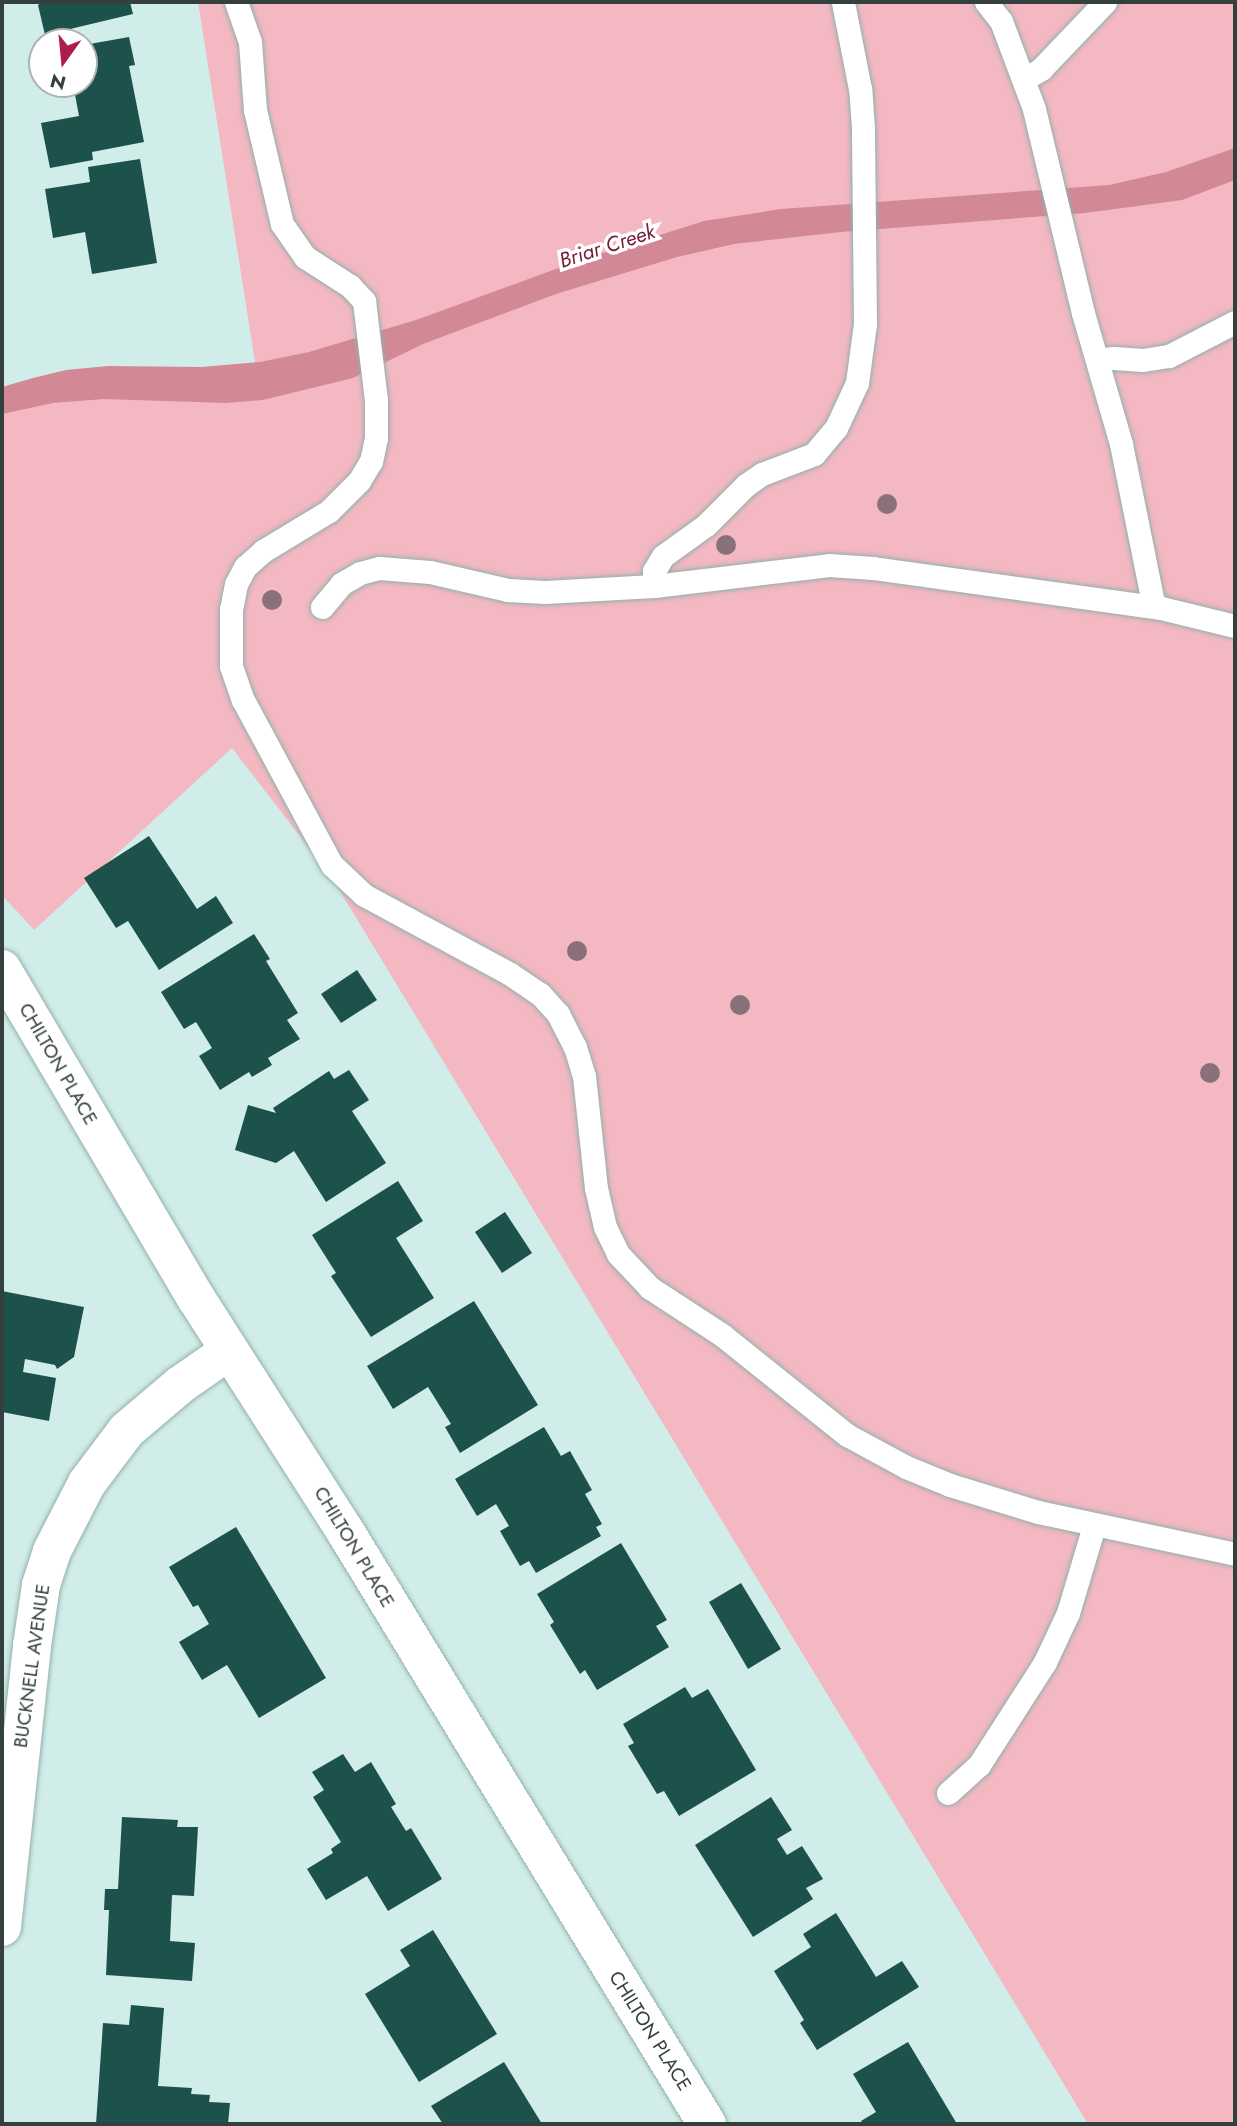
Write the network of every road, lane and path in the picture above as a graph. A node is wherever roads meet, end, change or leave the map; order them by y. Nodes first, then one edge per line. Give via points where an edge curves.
1 (236, 2) edge
2 (843, 2) edge
3 (986, 2) edge
4 (1105, 2) edge
5 (1024, 79) junction
6 (1235, 322) edge
7 (1098, 360) junction
8 (654, 586) junction
9 (322, 607) dead end
10 (1154, 607) junction
11 (1235, 626) edge
12 (2, 969) edge
13 (229, 1351) junction
14 (1094, 1526) junction
15 (1235, 1554) edge
16 (948, 1793) dead end
17 (2, 1927) edge
18 (707, 2124) edge

1 - 14 lane via 250,42 255,110 282,224 305,257 359,294 366,313 376,400 376,438 371,461 359,481 329,511 245,566 231,609 231,666 243,700 332,865 364,895 510,974 558,1014 584,1076 596,1188 605,1227 618,1254 650,1288 722,1335 847,1435 887,1457 950,1485
2 - 8 lane via 860,89 864,172 861,363 851,400 836,428 806,459 774,469 746,485 715,517 663,556 654,571
3 - 5 lane via 1001,21
4 - 5 lane via 1041,69
5 - 7 lane
6 - 7 lane via 1169,356
7 - 10 lane via 1121,444
8 - 9 lane via 523,591 430,572 379,568 341,584
8 - 10 lane via 767,570 845,565
10 - 11 lane
12 - 13 street, CHILTON PLACE
13 - 17 street, BUCKNELL AVENUE via 127,1430 87,1483 52,1551 41,1585 32,1646
13 - 18 street, CHILTON PLACE
14 - 15 lane
14 - 16 lane via 1068,1613 1045,1662 985,1758

